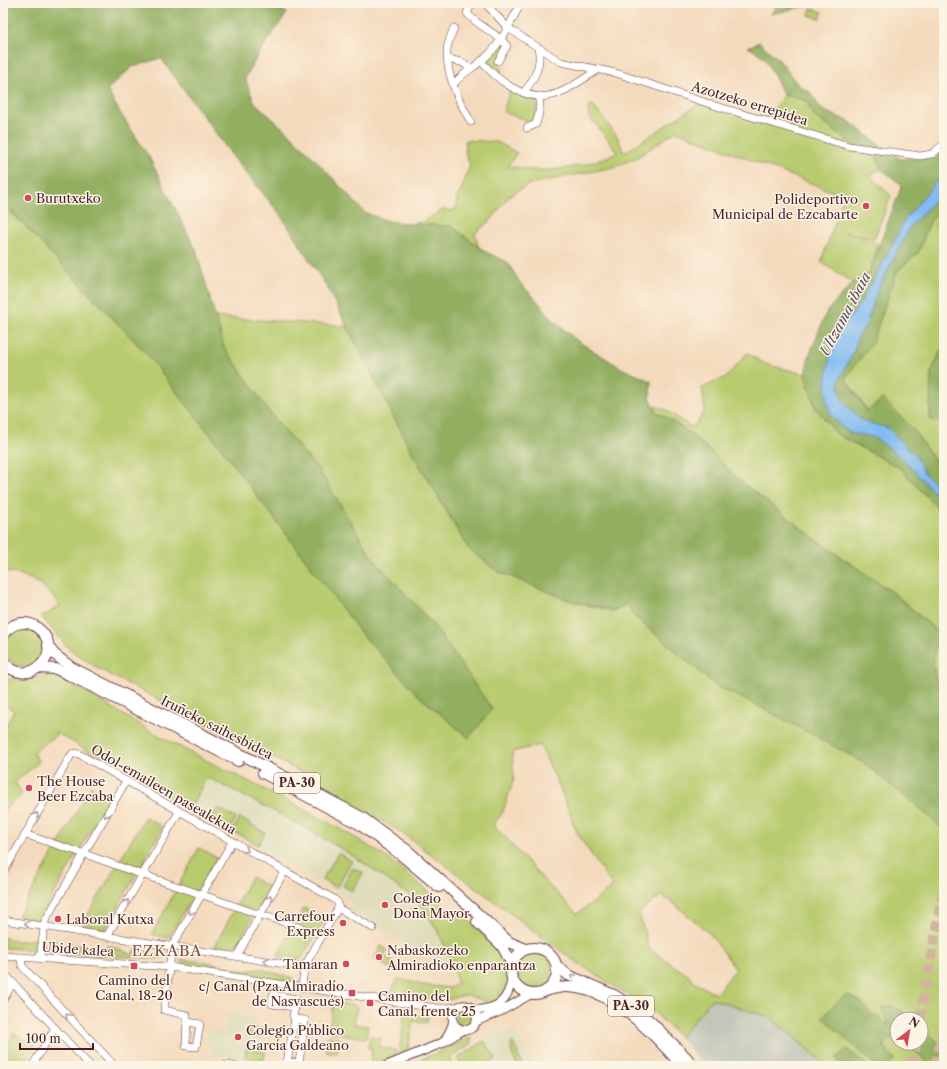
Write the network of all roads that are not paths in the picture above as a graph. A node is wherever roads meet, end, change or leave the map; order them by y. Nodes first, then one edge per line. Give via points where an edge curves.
1 (474, 3) edge
2 (485, 3) edge
3 (520, 3) edge
4 (454, 28) dead end
5 (508, 28) junction
6 (502, 38) junction
7 (538, 48) junction
8 (448, 59) junction
9 (481, 61) junction
10 (498, 61) dead end
11 (468, 70) junction
12 (598, 70) junction
13 (454, 84) junction
14 (524, 92) junction
15 (540, 96) junction
16 (471, 122) dead end
17 (527, 128) dead end
18 (944, 144) edge
19 (5, 630) edge
20 (48, 646) junction
21 (3, 661) edge
22 (38, 668) junction
23 (7, 670) edge
24 (126, 781) junction
25 (179, 812) junction
26 (27, 835) dead end
27 (232, 842) junction
28 (284, 872) junction
29 (3, 873) edge
30 (338, 908) junction
31 (3, 920) edge
32 (44, 926) junction
33 (373, 928) dead end
34 (320, 934) dead end
35 (107, 936) junction
36 (172, 946) junction
37 (526, 949) junction
38 (3, 956) edge
39 (237, 956) junction
40 (21, 957) junction
41 (40, 958) junction
42 (512, 964) junction
43 (556, 965) junction
44 (170, 967) junction
45 (304, 967) junction
46 (3, 972) edge
47 (512, 978) junction
48 (13, 983) junction
49 (285, 985) junction
50 (302, 988) junction
51 (547, 990) junction
52 (531, 994) junction
53 (284, 997) junction
54 (3, 1000) edge
55 (461, 1006) junction
56 (295, 1007) junction
57 (436, 1008) junction
58 (474, 1010) junction
59 (295, 1019) junction
60 (452, 1020) junction
61 (477, 1021) junction
62 (187, 1022) dead end
63 (55, 1028) junction
64 (463, 1030) junction
65 (444, 1042) junction
66 (226, 1065) dead end
67 (32, 1066) edge
68 (90, 1066) edge
69 (112, 1066) edge
70 (234, 1066) edge
71 (386, 1066) edge
72 (682, 1066) edge
73 (692, 1066) edge

1 - 6 street via 468,13 472,19
2 - 5 street, Azotzeko errepidea
3 - 5 street
4 - 8 street via 447,48
5 - 6 street
5 - 7 street, Azotzeko errepidea
6 - 9 street
6 - 10 street via 507,46
7 - 12 street, Azotzeko errepidea via 561,62
7 - 14 street via 540,60
8 - 11 street via 461,62 468,66
8 - 13 street
9 - 11 street
9 - 14 street via 511,88
11 - 13 street
12 - 15 street via 560,92
12 - 18 street, Azotzeko errepidea via 849,146 920,156 932,154
13 - 16 street via 457,98
14 - 15 street
15 - 17 street via 536,124
19 - 20 highway, PA-30 via 16,624 30,624 43,632
20 - 22 highway via 48,654
20 - 37 highway, Iruñeko saihesbidea / PA-30 via 71,667 363,818 433,872 509,942
21 - 23 highway, PA-30
22 - 23 highway, PA-30 via 25,672
22 - 42 highway, Iruñeko saihesbidea / PA-30 via 56,669 70,675 359,824 434,882 491,934 502,946
24 - 25 street, Odol-emaileen pasealekua
29 -> 24 street, Odol-emaileen pasealekua via 73,753
24 -> 32 street
25 - 27 street, Odol-emaileen pasealekua
35 -> 25 street
26 - 34 street
27 -> 28 street, Odol-emaileen pasealekua
27 -> 36 street
28 - 30 street, Odol-emaileen pasealekua via 334,899 338,903
39 -> 28 street
30 - 33 street, Odol-emaileen pasealekua
30 - 45 street
32 -> 31 street, Ubide kalea
32 - 35 street, Ubide kalea
32 - 41 street
35 - 36 street, Ubide kalea
36 - 39 street, Ubide kalea
36 - 44 street
37 - 42 highway
37 - 43 highway, PA-30 via 534,948 548,952
38 - 40 street, Ubide kalea
45 -> 39 street, Ubide kalea
40 - 41 street, Ubide kalea
69 -> 40 street via 112,1062 22,966
41 - 44 street, Ubide kalea
42 - 47 highway, PA-30
43 - 51 highway via 556,979
73 -> 43 highway, PA-30 via 651,1022 630,1005 614,995 568,976
44 - 49 street, Ubide kalea
44 - 62 street via 164,1010 187,1015
45 - 50 street
46 - 48 street
47 - 52 highway via 519,988
47 - 58 main road via 510,990 503,1002 488,1009
48 - 54 street
48 - 63 street
49 - 50 street, Ubide kalea
49 - 53 street
50 - 57 street, Ubide kalea
51 - 52 highway, PA-30
51 - 72 highway, PA-30 via 565,987 584,989 603,997 652,1032
52 - 61 main road
53 - 56 street via 296,999
53 - 56 street via 273,995 272,1004
55 - 57 street, Ubide kalea
55 - 58 main road via 468,1006
55 - 60 main road via 455,1009
56 - 59 street
57 - 60 street, Ubide kalea
58 - 61 main road
59 - 59 street via 287,1062 299,1064 305,1020
60 - 64 main road
60 - 65 main road via 450,1032
61 - 64 main road via 473,1027
63 - 67 street
63 - 68 street
64 - 65 main road
65 - 71 main road
66 - 70 street

